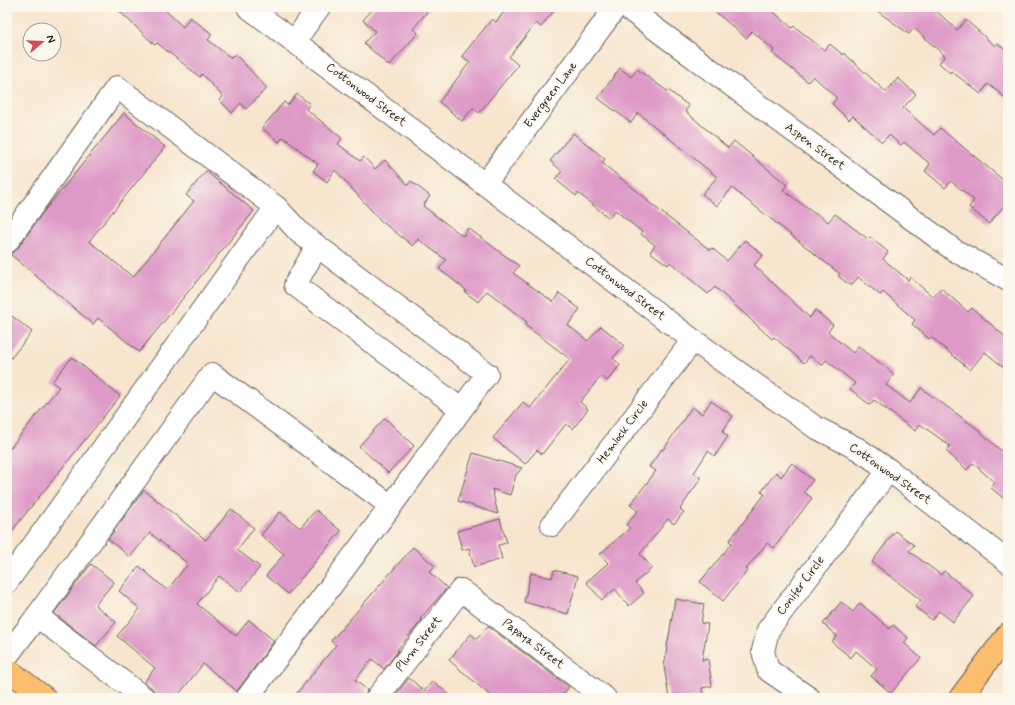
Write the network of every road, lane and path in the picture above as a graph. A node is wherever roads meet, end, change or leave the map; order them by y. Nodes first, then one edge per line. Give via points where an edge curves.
1 (248, 7) edge
2 (319, 7) edge
3 (616, 7) edge
4 (626, 7) edge
5 (294, 42) junction
6 (485, 184) junction
7 (276, 207) junction
8 (7, 242) edge
9 (317, 246) junction
10 (1006, 274) edge
11 (693, 340) junction
12 (461, 409) junction
13 (889, 470) junction
14 (391, 506) junction
15 (552, 524) dead end
16 (1008, 562) edge
17 (8, 577) edge
18 (461, 590) joint
19 (37, 616) junction
20 (1008, 634) edge
21 (7, 656) edge
22 (7, 669) edge
23 (45, 698) edge
24 (144, 698) edge
25 (247, 698) edge
26 (377, 698) edge
27 (605, 698) edge
28 (809, 698) edge
29 (960, 698) edge

1 - 5 street, Cottonwood Street
2 - 5 street
3 - 6 street, Evergreen Lane
4 - 10 street, Aspen Street via 954,250
5 - 6 street, Cottonwood Street
6 - 11 street, Cottonwood Street
7 - 8 street via 117,87
7 - 9 street via 300,233
7 - 17 street
9 - 12 street via 295,285
9 - 12 street via 487,374
11 - 13 street, Cottonwood Street via 815,428 858,449
11 - 15 street, Hemlock Circle
12 - 14 street
13 - 16 street, Cottonwood Street
13 - 28 street, Conifer Circle via 768,630 762,651 768,670
14 - 19 street via 212,374
14 - 25 street
18 - 26 street, Plum Street
18 - 27 street, Papaya Street
19 - 21 street
19 - 24 street
20 - 29 main road
22 - 23 main road

